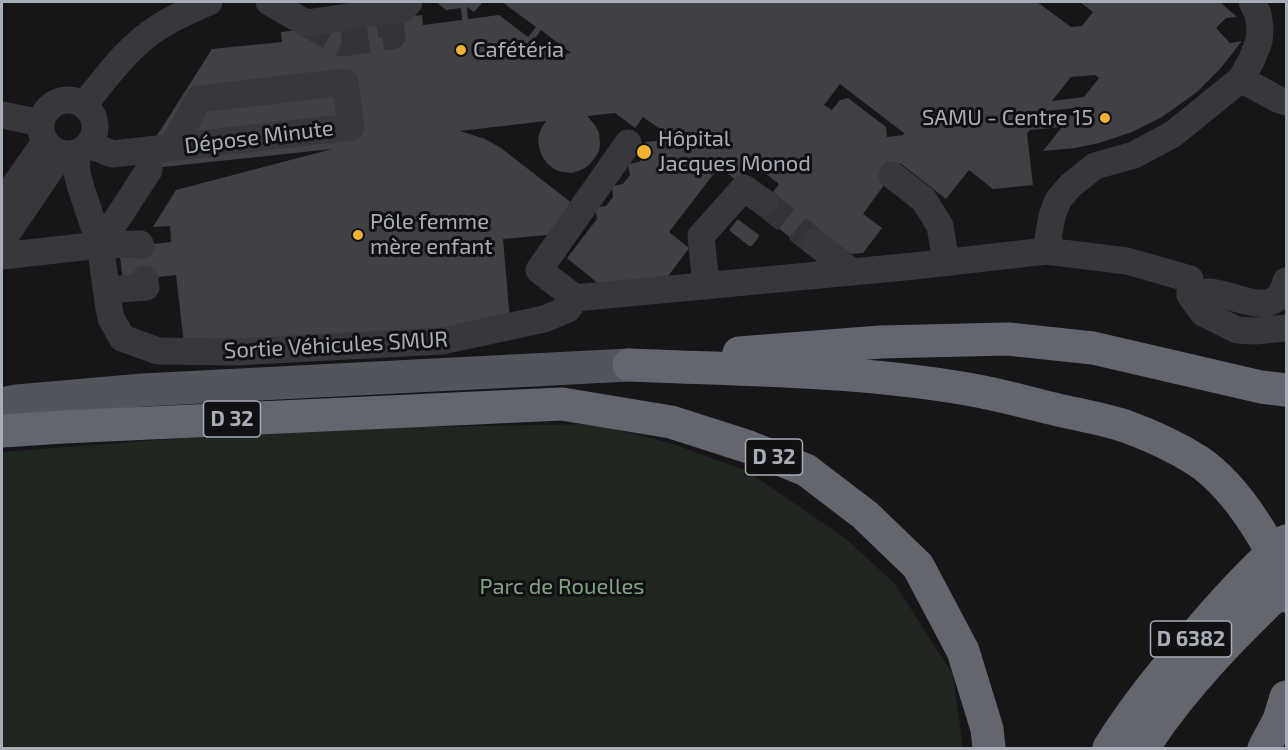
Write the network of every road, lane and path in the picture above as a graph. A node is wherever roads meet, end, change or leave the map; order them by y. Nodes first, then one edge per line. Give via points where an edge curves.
1 (208, 2) edge
2 (269, 2) edge
3 (409, 2) edge
4 (1252, 2) edge
5 (1241, 79) junction
6 (1287, 102) edge
7 (84, 105) junction
8 (2, 115) edge
9 (628, 143) dead end
10 (62, 144) junction
11 (172, 147) junction
12 (149, 170) dead end
13 (892, 175) dead end
14 (2, 203) edge
15 (765, 203) tunnel mouth
16 (2, 241) edge
17 (814, 242) tunnel mouth
18 (100, 245) junction
19 (141, 246) dead end
20 (1046, 251) junction
21 (2, 256) edge
22 (946, 262) junction
23 (852, 272) junction
24 (145, 279) dead end
25 (1287, 281) edge
26 (706, 286) junction
27 (1190, 294) junction
28 (575, 298) junction
29 (108, 299) junction
30 (1287, 328) edge
31 (629, 365) junction
32 (1287, 390) edge
33 (7, 401) edge
34 (2, 431) edge
35 (1287, 541) edge
36 (1287, 585) edge
37 (1287, 596) edge
38 (1287, 697) edge
39 (989, 748) edge
40 (1109, 748) edge
41 (1143, 748) edge
42 (1264, 748) edge

1 - 7 lane via 161,25 141,40
2 - 3 lane via 306,22 403,9
4 - 5 lane via 1258,14 1259,41
5 - 6 lane
5 - 20 lane via 1173,134 1134,155 1095,166 1071,185 1058,200
7 - 10 lane via 96,124 93,139
7 - 10 lane via 60,101 46,110 42,118
8 - 10 lane, Dépose Minute
9 - 28 lane via 538,270
10 - 11 lane, Dépose Minute via 113,154
10 - 14 lane
10 - 16 lane
10 - 18 lane, Sortie Véhicules SMUR via 77,172
11 - 11 lane, Dépose Minute via 351,127 345,82 199,99
12 - 18 lane
13 - 22 lane via 924,200 940,226
15 - 26 lane via 744,188 701,236
17 - 23 lane
18 - 19 lane
18 - 21 lane
18 - 29 lane, Sortie Véhicules SMUR
20 - 22 lane
20 - 27 lane via 1159,269 1190,279
22 - 23 lane
23 - 26 lane
24 - 29 lane via 146,287
25 - 27 lane via 1280,295 1261,304 1210,292
26 - 28 lane
27 - 30 lane via 1203,313 1237,330
28 - 29 lane, Sortie Véhicules SMUR via 568,309 544,319 442,340 235,352 158,351 122,338 111,318
31 - 32 highway via 869,342 1008,339 1093,348
31 - 33 main road, D 32 via 143,390
31 - 37 highway, D 32 via 904,381 983,392 1124,426 1200,462 1229,489 1273,553
34 - 39 highway, D 32 via 562,404 670,422 749,447 806,470 865,515 918,566 963,651
35 - 40 highway, D 6382 via 1228,597 1177,655
36 - 41 highway, D 6382 via 1199,674
38 - 42 highway

